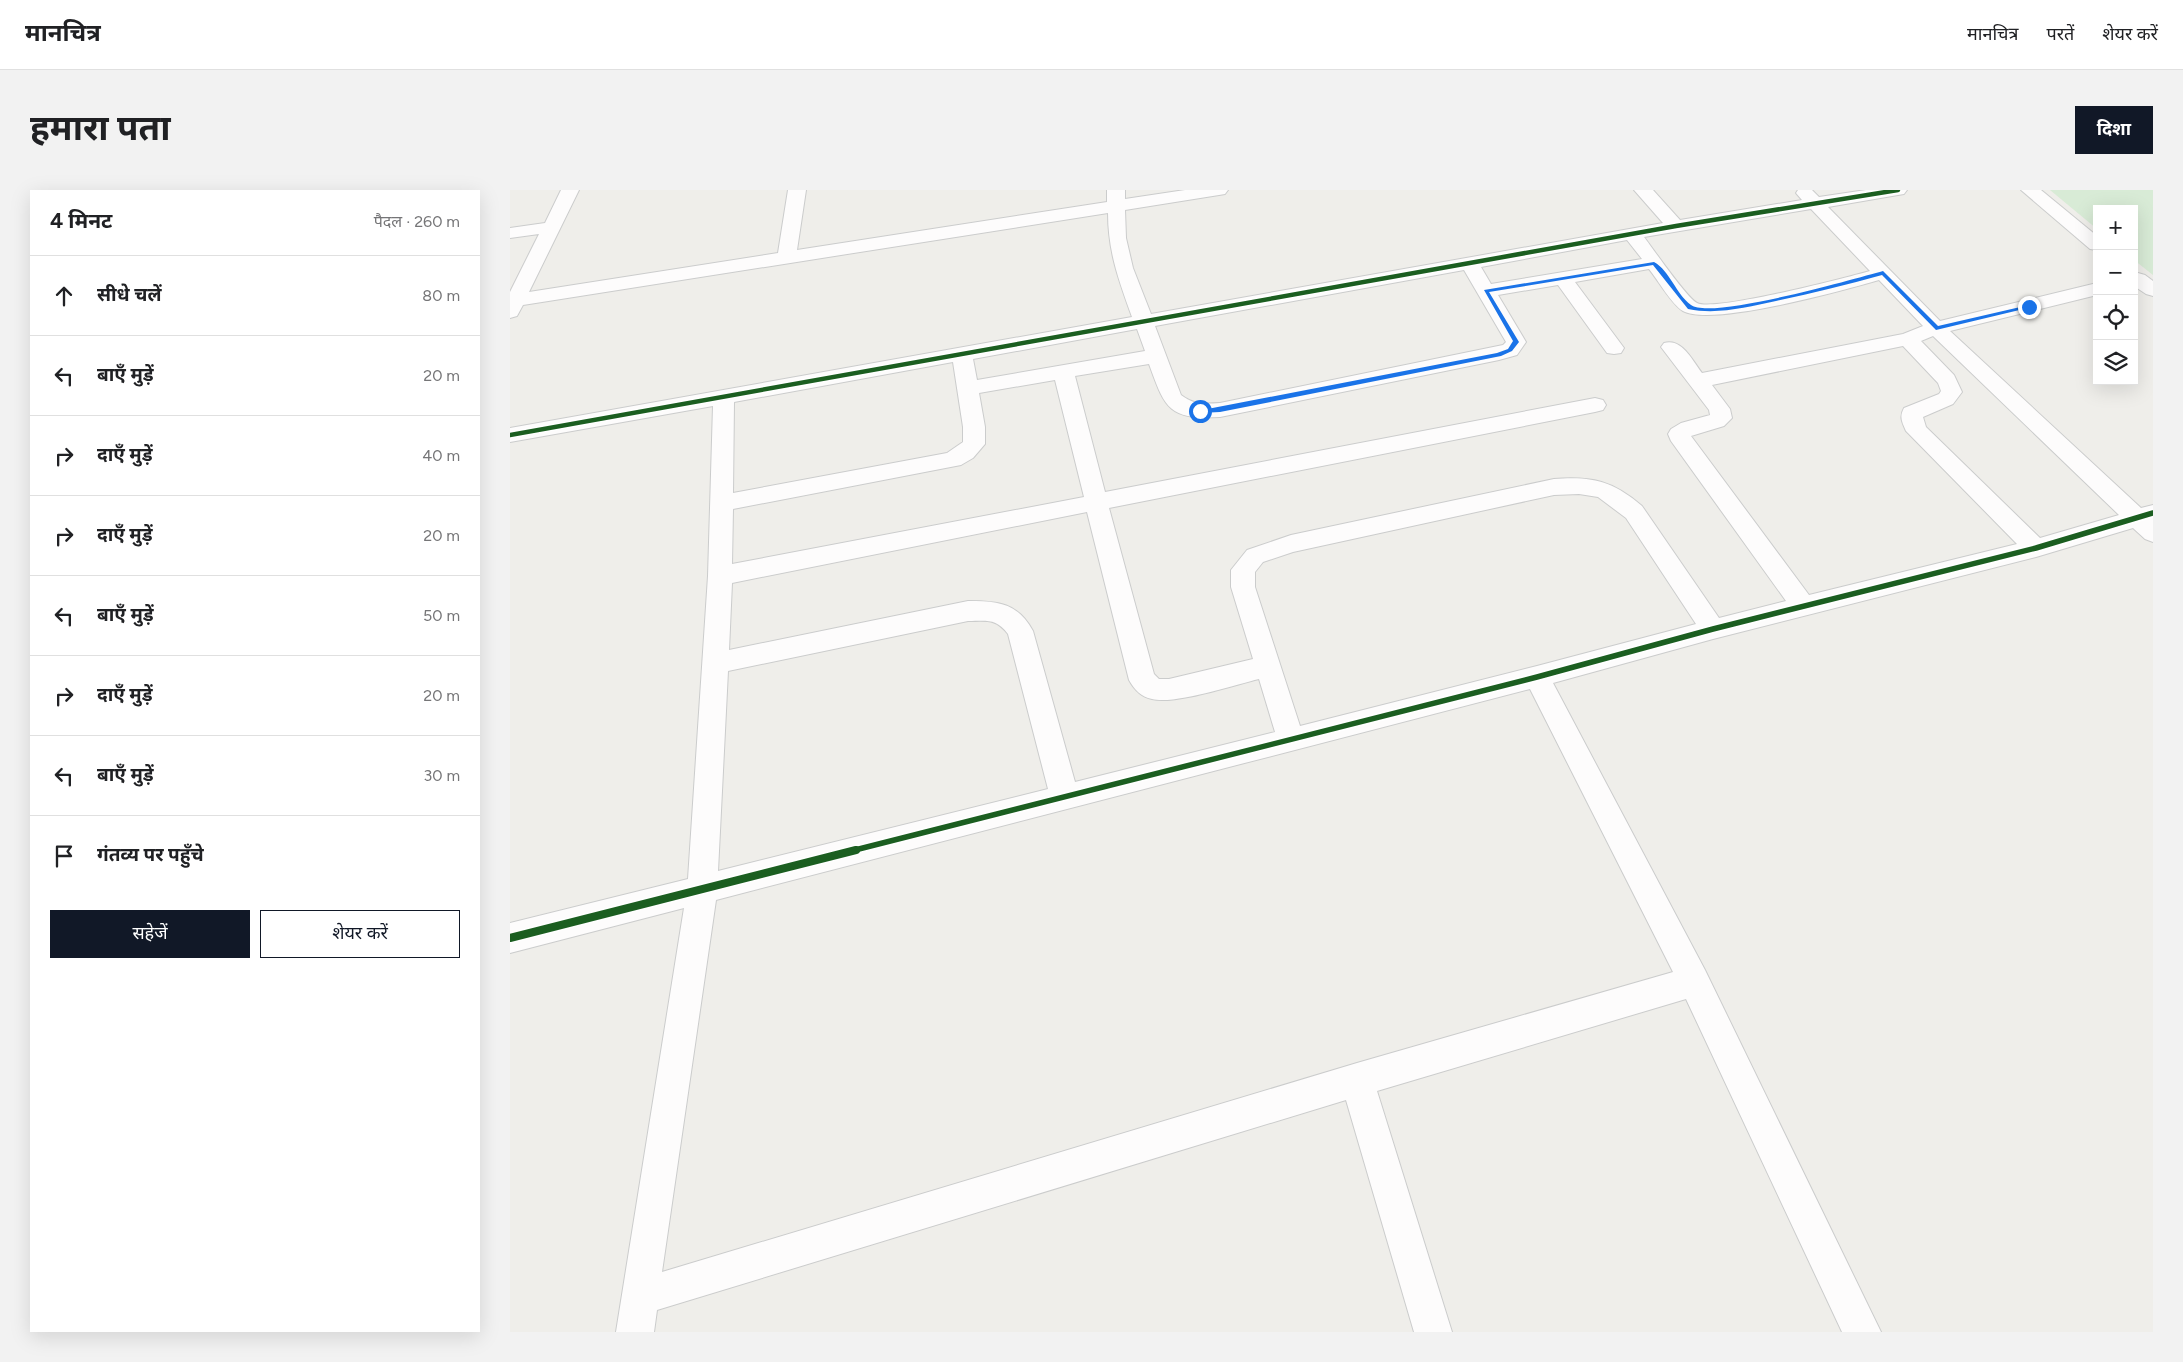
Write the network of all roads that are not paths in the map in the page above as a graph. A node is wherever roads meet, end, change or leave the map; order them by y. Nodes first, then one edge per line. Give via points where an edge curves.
1 (570, 190) edge
2 (797, 190) edge
3 (1219, 190) edge
4 (1644, 190) edge
5 (1898, 190) edge
6 (2030, 190) edge
7 (1809, 196) edge
8 (1116, 198) edge
9 (1676, 226) junction
10 (552, 227) junction
11 (510, 232) edge
12 (1632, 234) junction
13 (2093, 242) edge
14 (787, 258) junction
15 (1469, 263) junction
16 (1654, 263) junction
17 (1883, 273) junction
18 (1564, 278) junction
19 (2138, 280) edge
20 (2093, 290) edge
21 (2153, 290) edge
22 (1486, 291) junction
23 (513, 306) edge
24 (1143, 322) junction
25 (1936, 328) junction
26 (1908, 339) junction
27 (1671, 347) dead end
28 (1614, 348) dead end
29 (962, 354) junction
30 (1156, 356) junction
31 (1063, 372) junction
32 (1698, 381) junction
33 (968, 388) junction
34 (724, 397) junction
35 (1596, 405) dead end
36 (510, 435) edge
37 (1095, 502) junction
38 (721, 503) junction
39 (2147, 521) edge
40 (2036, 548) junction
41 (720, 576) junction
42 (1803, 606) junction
43 (1713, 629) junction
44 (715, 663) junction
45 (1268, 666) junction
46 (1537, 677) junction
47 (1291, 740) junction
48 (1065, 798) junction
49 (702, 890) junction
50 (510, 938) edge
51 (1694, 981) junction
52 (1357, 1080) junction
53 (639, 1296) junction
54 (635, 1332) edge
55 (1432, 1332) edge
56 (1862, 1332) edge

1 - 10 street
2 - 14 street
3 - 8 street
4 - 9 street
5 - 7 street
6 - 13 street
7 - 9 street
7 - 17 street
8 - 14 street
8 - 24 street via 1117,238
9 - 12 street
10 - 11 street
10 - 23 street
12 - 15 street
12 - 16 street
14 - 23 street
15 - 22 street
15 - 24 street
16 - 17 street via 1690,307 1702,310 1728,309 1834,287
16 - 18 street
17 - 25 street
18 - 22 street
18 - 28 street
19 - 21 street
20 - 25 street
22 - 30 street via 1516,342 1510,350 1220,410 1200,411 1183,406 1172,398
24 - 29 street
24 - 30 street
25 - 26 street
25 - 39 street
26 - 32 street
26 - 40 street via 1947,380 1952,392 1946,399 1912,413 1917,431
27 - 32 street
29 - 33 street
29 - 34 street
30 - 31 street
31 - 33 street
31 - 37 street
32 - 42 street via 1719,408 1721,418 1715,423 1684,429 1679,434 1682,441
33 - 38 street via 974,444 952,460
34 - 36 street
34 - 38 street
35 - 37 street
37 - 41 street
37 - 45 street via 1142,680 1153,689 1169,690
38 - 41 street
39 - 40 street
40 - 42 street
41 - 44 street
42 - 43 street
43 - 45 street via 1634,512 1618,496 1601,488 1578,485 1554,487 1291,544 1255,556 1243,570 1243,587
43 - 46 street
44 - 48 street via 968,611 991,611 1009,616 1020,631
44 - 49 street
45 - 47 street
46 - 47 street
46 - 51 street
47 - 48 street
48 - 49 street
49 - 50 street
49 - 53 street
51 - 52 street
51 - 56 street
52 - 53 street
52 - 55 street
53 - 54 street

